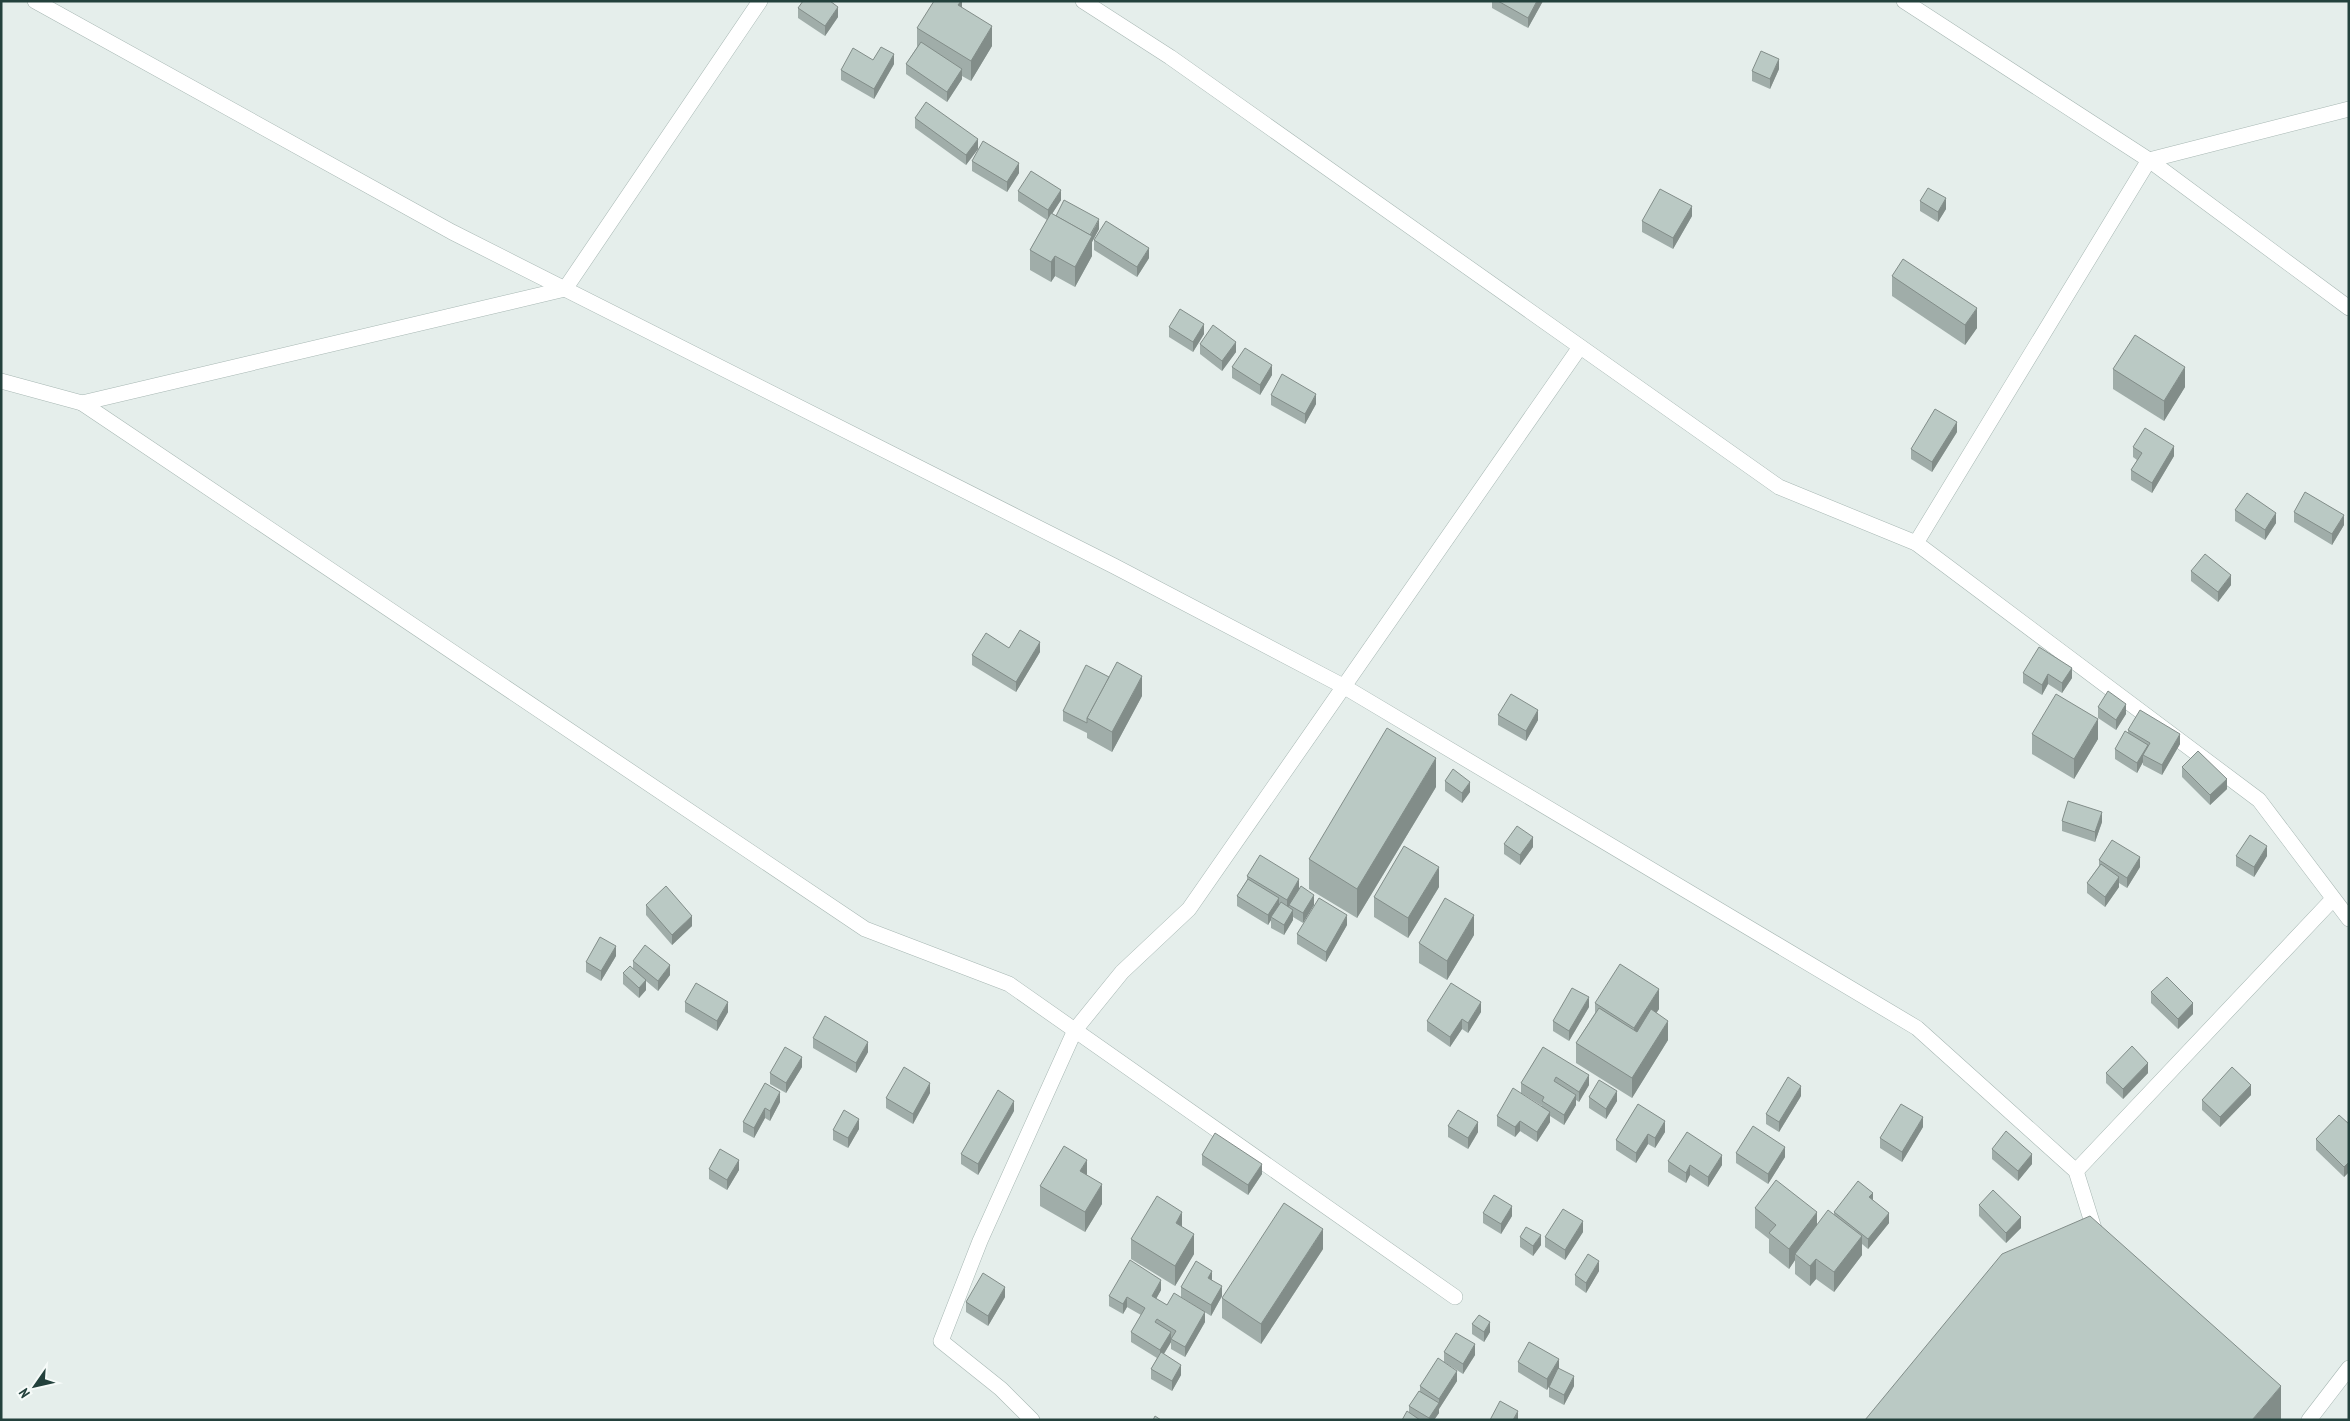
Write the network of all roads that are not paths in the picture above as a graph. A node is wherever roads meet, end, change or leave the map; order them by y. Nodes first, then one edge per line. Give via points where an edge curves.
1 (35, 1) edge
2 (760, 1) edge
3 (1083, 1) edge
4 (1904, 1) edge
5 (2349, 109) edge
6 (2149, 160) junction
7 (565, 289) junction
8 (2349, 308) edge
9 (1580, 347) junction
10 (1, 381) edge
11 (82, 403) junction
12 (1916, 542) junction
13 (1343, 686) junction
14 (2334, 899) junction
15 (2349, 919) edge
16 (1075, 1030) junction
17 (2076, 1171) junction
18 (2096, 1235) edge
19 (1455, 1297) dead end
20 (2349, 1368) edge
21 (1032, 1420) edge
22 (2309, 1420) edge

1 - 7 street via 452,232
2 - 7 street
3 - 9 street via 1170,56
4 - 6 street
5 - 6 street
6 - 8 street
6 - 12 street
7 - 11 street
7 - 13 street via 1114,566
9 - 12 street via 1779,487
9 - 13 street
10 - 11 street
11 - 16 street via 865,929 1009,984
12 - 14 street via 2259,800
13 - 16 street via 1189,909 1122,972
13 - 17 street via 1917,1028
14 - 15 street
14 - 17 street
16 - 19 street
16 - 21 street via 980,1241 941,1341 1002,1389
17 - 18 street
20 - 22 street

